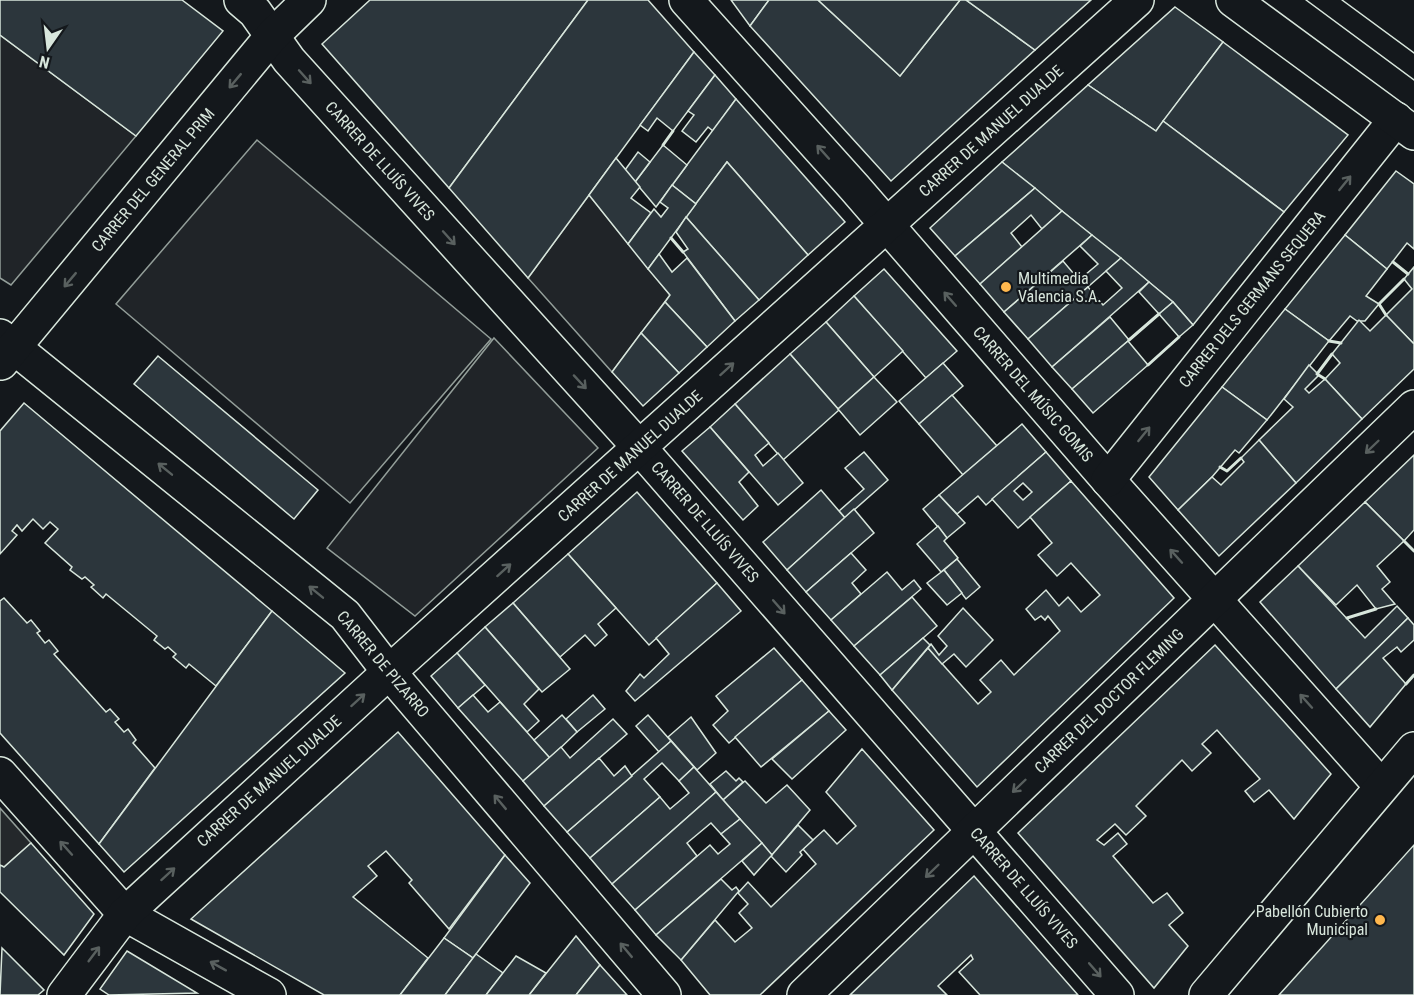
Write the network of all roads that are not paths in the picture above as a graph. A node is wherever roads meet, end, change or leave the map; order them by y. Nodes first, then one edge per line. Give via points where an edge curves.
1 (241, 0) edge
2 (309, 0) edge
3 (686, 0) edge
4 (1137, 0) edge
5 (1233, 0) edge
6 (272, 36) junction
7 (1405, 126) edge
8 (886, 224) junction
9 (5, 349) edge
10 (1414, 407) edge
11 (639, 447) junction
12 (1108, 480) junction
13 (1215, 599) junction
14 (389, 672) junction
15 (1414, 748) edge
16 (0, 774) edge
17 (1381, 786) junction
18 (975, 831) junction
19 (125, 914) junction
20 (64, 995) edge
21 (269, 995) edge
22 (663, 995) edge
23 (804, 995) edge
24 (1117, 995) edge
25 (1206, 995) edge

1 - 6 street, CARRER DE LLUÍS VIVES
2 - 6 street, CARRER DEL GENERAL PRIM
8 -> 3 street, CARRER DEL MÚSIC GOMIS
4 - 8 street, CARRER DE MANUEL DUALDE
5 - 7 street
6 -> 9 street, CARRER DEL GENERAL PRIM
6 -> 11 street, CARRER DE LLUÍS VIVES via 289,60
12 -> 7 street, CARRER DELS GERMANS SEQUERA
11 -> 8 street, CARRER DE MANUEL DUALDE
12 -> 8 street, CARRER DEL MÚSIC GOMIS
14 -> 9 street, CARRER DE PIZARRO via 345,615
10 -> 13 street, CARRER DEL DOCTOR FLEMING
14 -> 11 street, CARRER DE MANUEL DUALDE
11 -> 18 street, CARRER DE LLUÍS VIVES
13 -> 12 street, CARRER DEL MÚSIC GOMIS
17 -> 13 street, CARRER DEL MÚSIC GOMIS
13 -> 18 street, CARRER DEL DOCTOR FLEMING
19 -> 14 street, CARRER DE MANUEL DUALDE
22 -> 14 street, CARRER DE PIZARRO
15 - 17 street
19 -> 16 street
17 - 25 street
18 -> 23 street, CARRER DEL DOCTOR FLEMING
18 -> 24 street, CARRER DE LLUÍS VIVES
20 -> 19 street, CARRER DE MANUEL DUALDE
21 -> 19 street

